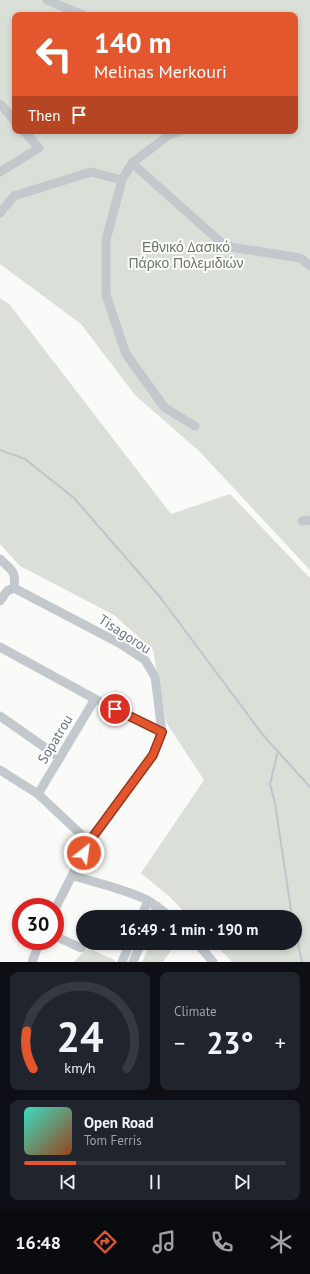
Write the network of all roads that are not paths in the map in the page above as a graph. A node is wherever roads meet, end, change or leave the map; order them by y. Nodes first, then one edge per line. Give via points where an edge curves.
1 (47, 0) edge
2 (76, 12) edge
3 (0, 104) edge
4 (12, 118) edge
5 (27, 134) edge
6 (172, 134) edge
7 (132, 163) junction
8 (0, 172) edge
9 (122, 180) junction
10 (0, 213) edge
11 (310, 266) edge
12 (195, 426) dead end
13 (0, 559) edge
14 (14, 588) junction
15 (0, 601) edge
16 (0, 647) edge
17 (95, 699) junction
18 (0, 716) edge
19 (162, 732) junction
20 (60, 758) junction
21 (0, 770) edge
22 (38, 794) junction
23 (89, 842) junction
24 (73, 876) junction
25 (61, 898) edge
26 (148, 901) junction
27 (157, 906) junction
28 (144, 910) edge
29 (156, 910) edge
30 (162, 910) edge
31 (64, 940) edge
32 (76, 946) edge
33 (37, 950) edge
34 (127, 950) edge
35 (138, 950) edge
36 (203, 950) edge
37 (32, 962) edge
38 (122, 962) edge
39 (133, 962) edge
40 (213, 962) edge

1 - 2 street
3 - 4 street
5 - 8 street via 39,148
6 - 7 street
7 - 9 street
7 - 11 street via 225,246 300,258
9 - 10 street via 91,172 14,196
9 - 12 street via 106,240 106,295 126,354 164,408
13 - 14 street via 14,573
14 - 15 street via 7,591
14 - 19 street, Tisagorou via 145,660 155,677
16 - 17 street
17 - 19 street
17 - 20 street, Sopatrou
18 - 20 street
19 - 23 street, Tisagorou via 153,755
20 - 22 street, Sopatrou
21 - 22 street
22 - 23 street
23 - 24 street, Tisagorou
24 - 25 street, Tisagorou
24 - 26 street via 122,890
26 - 27 street
26 - 28 street
27 - 29 street
27 - 30 street
31 - 32 street
33 - 37 street
34 - 38 street
35 - 39 street
36 - 40 street

